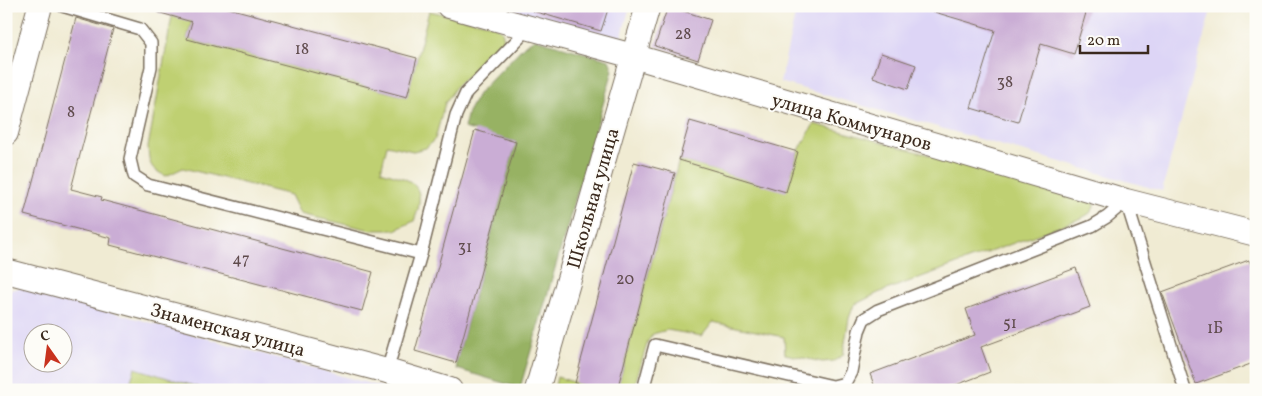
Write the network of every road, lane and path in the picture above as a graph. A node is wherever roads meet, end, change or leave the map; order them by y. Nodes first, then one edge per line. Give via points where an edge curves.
1 (40, 6) edge
2 (62, 6) edge
3 (449, 6) edge
4 (648, 6) edge
5 (529, 28) junction
6 (633, 56) junction
7 (6, 133) edge
8 (1126, 201) junction
9 (1256, 234) edge
10 (421, 254) junction
11 (6, 271) edge
12 (387, 371) junction
13 (450, 390) edge
14 (538, 390) edge
15 (643, 390) edge
16 (1185, 390) edge

1 - 7 street
2 - 10 lane via 140,30 152,43 151,67 130,159 134,176 148,185
3 - 5 street, улица Коммунаров
4 - 6 street, Школьная улица
5 - 6 street, улица Коммунаров
5 - 10 lane via 466,93 456,115
6 - 8 street, улица Коммунаров
6 - 14 street, Школьная улица
8 - 9 street, улица Коммунаров
8 - 15 lane via 1092,226 878,310 864,319 858,330 851,372 844,383 833,386 655,345
8 - 16 lane
10 - 12 lane
11 - 12 street, Знаменская улица
12 - 13 street, Знаменская улица

